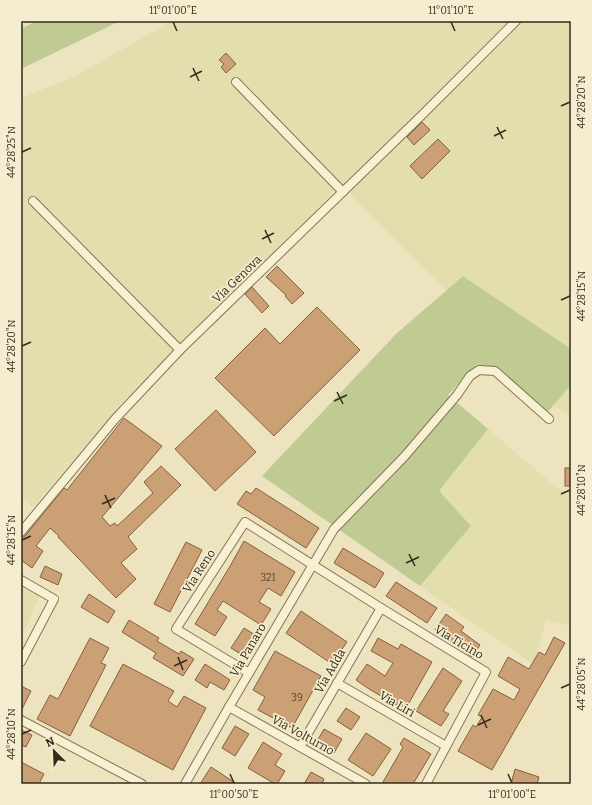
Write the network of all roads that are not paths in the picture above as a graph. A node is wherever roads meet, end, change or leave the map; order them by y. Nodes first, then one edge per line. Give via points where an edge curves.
1 (516, 21) edge
2 (236, 82) dead end
3 (343, 192) junction
4 (32, 201) dead end
5 (180, 350) junction
6 (549, 419) dead end
7 (21, 532) edge
8 (312, 565) junction
9 (21, 580) edge
10 (380, 608) junction
11 (21, 662) edge
12 (249, 673) junction
13 (337, 683) junction
14 (229, 707) junction
15 (21, 720) edge
16 (446, 746) junction
17 (300, 747) junction
18 (142, 784) edge
19 (185, 784) edge
20 (366, 784) edge
21 (426, 784) edge

1 - 3 street, Via Genova
2 - 3 street
3 - 5 street, Via Genova
4 - 5 street
5 - 7 street, Via Genova via 115,419
6 - 8 street, Via Panaro via 495,371 479,370 470,376 404,457 334,529
8 - 10 street, Via Ticino
8 - 12 street, Via Panaro
8 - 12 street, Via Reno via 245,522 176,629
9 - 11 street via 54,598
10 - 13 street, Via Adda
10 - 16 street, Via Ticino via 486,672
12 - 14 street, Via Panaro
13 - 16 street, Via Liri
13 - 17 street, Via Adda
14 - 17 street, Via Volturno
14 - 19 street, Via Panaro
15 - 18 street
16 - 21 street, Via Ticino
17 - 20 street, Via Volturno

